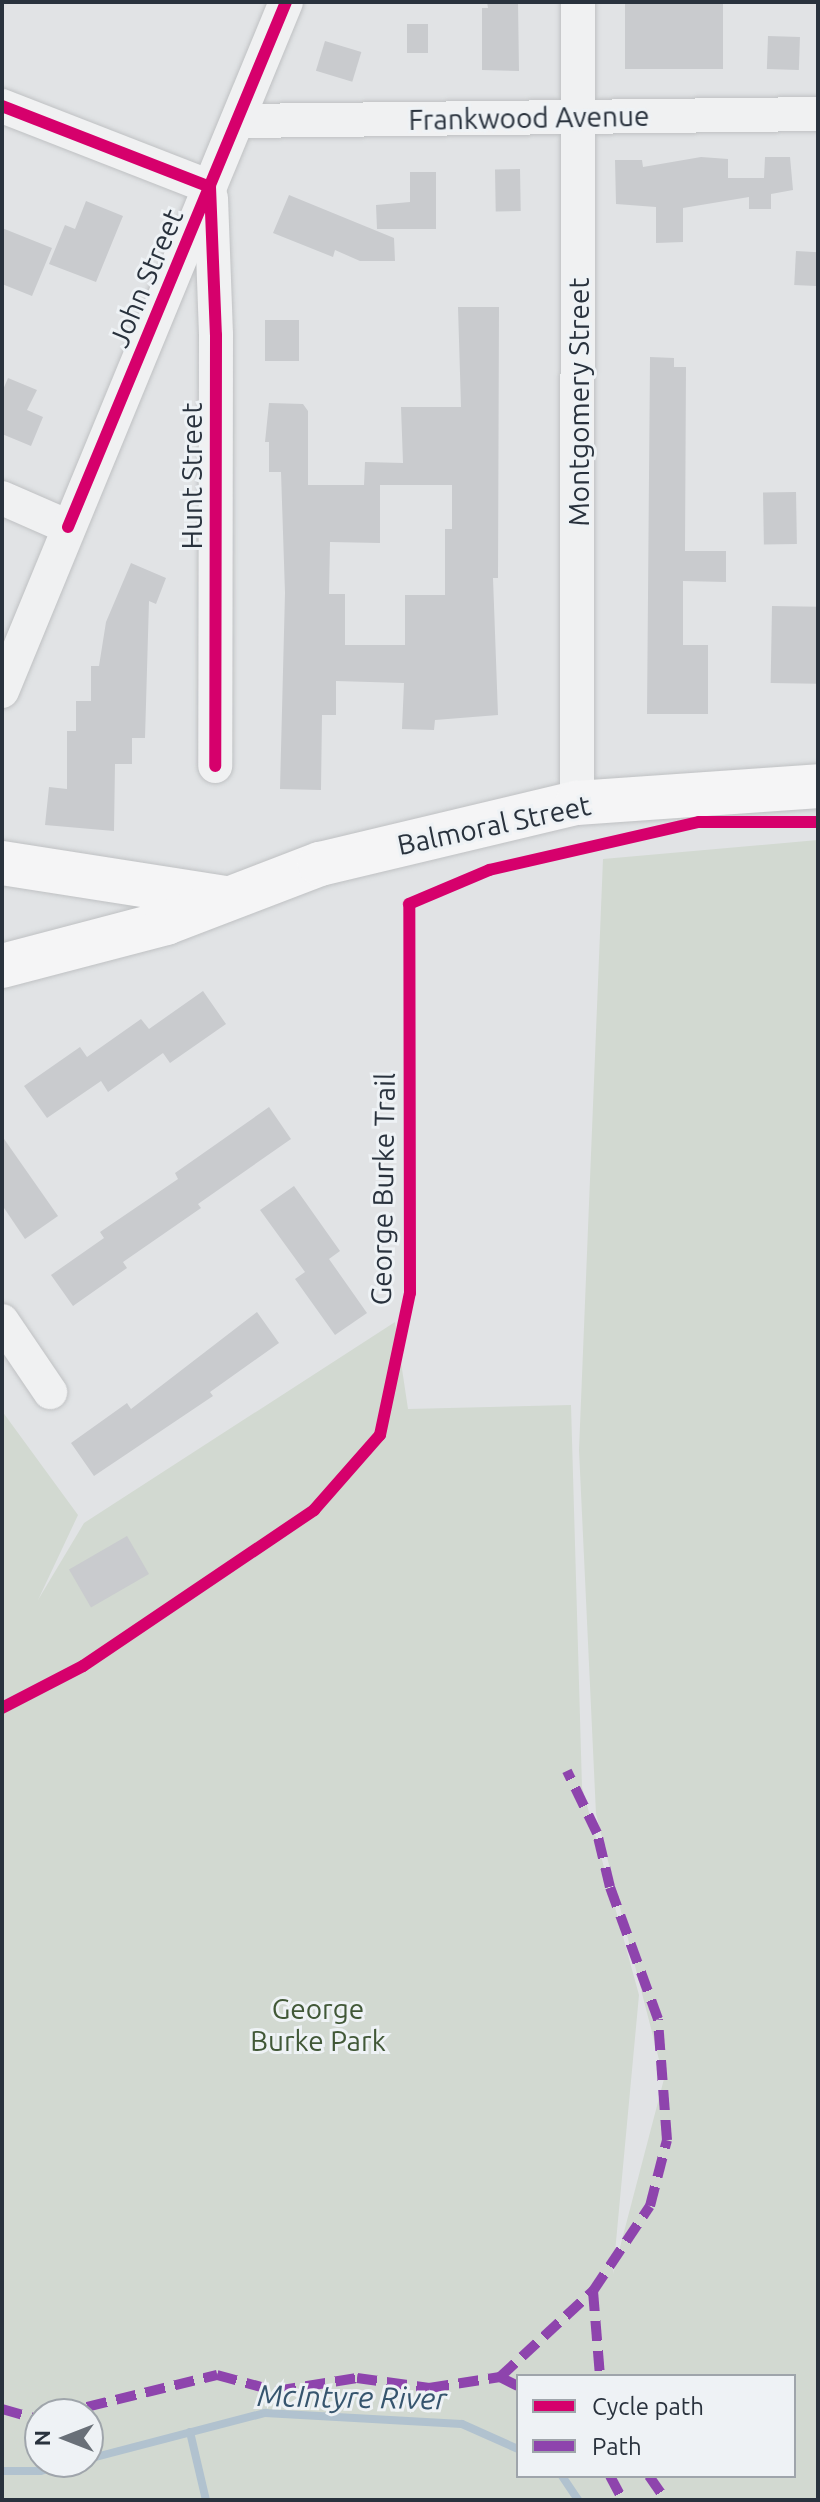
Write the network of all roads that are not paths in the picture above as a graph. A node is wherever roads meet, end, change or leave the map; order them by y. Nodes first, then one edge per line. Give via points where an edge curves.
1 (286, 2) edge
2 (578, 2) edge
3 (2, 106) edge
4 (818, 114) edge
5 (579, 118) junction
6 (239, 121) junction
7 (210, 187) junction
8 (2, 498) edge
9 (68, 527) junction
10 (2, 691) edge
11 (215, 766) dead end
12 (818, 786) edge
13 (577, 803) junction
14 (2, 863) edge
15 (225, 898) junction
16 (2, 966) edge
17 (2, 1321) edge
18 (50, 1392) dead end

1 - 6 street, John Street
2 - 5 street, Montgomery Street
3 - 7 street
4 - 5 street, Frankwood Avenue
5 - 6 street, Frankwood Avenue
5 - 13 street, Montgomery Street
6 - 7 street, John Street
7 - 9 street, John Street
7 - 11 street, Hunt Street via 216,335
8 - 9 street
9 - 10 street, John Street
12 - 13 main road, Balmoral Street
13 - 15 main road, Balmoral Street via 320,864
14 - 15 main road
15 - 16 main road, Balmoral Street via 166,923
17 - 18 street

